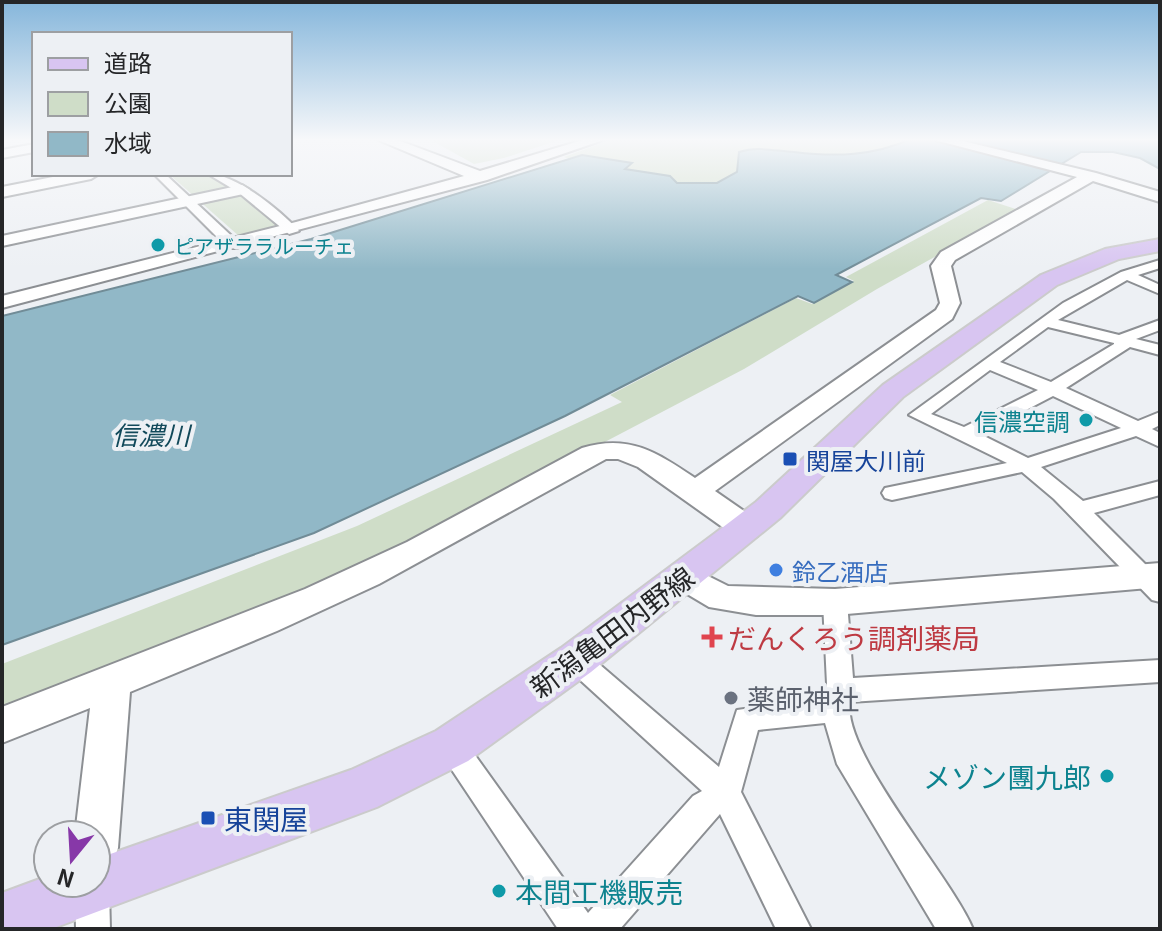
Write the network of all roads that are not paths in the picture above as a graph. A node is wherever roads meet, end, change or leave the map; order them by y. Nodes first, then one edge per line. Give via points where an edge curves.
1 (49, 182) edge
2 (168, 182) edge
3 (228, 182) edge
4 (463, 182) edge
5 (1079, 182) edge
6 (1112, 182) edge
7 (242, 190) junction
8 (2, 192) edge
9 (1160, 197) edge
10 (188, 201) junction
11 (293, 231) junction
12 (2, 241) edge
13 (233, 245) junction
14 (1159, 260) edge
15 (1126, 275) junction
16 (1160, 290) edge
17 (2, 302) edge
18 (1047, 322) junction
19 (1160, 325) edge
20 (1120, 340) junction
21 (1160, 350) edge
22 (990, 364) junction
23 (1053, 389) junction
24 (1160, 418) edge
25 (1137, 429) junction
26 (966, 434) junction
27 (1160, 441) edge
28 (1026, 465) junction
29 (1160, 488) edge
30 (693, 493) junction
31 (892, 493) dead end
32 (1080, 509) junction
33 (746, 528) junction
34 (684, 576) junction
35 (1154, 581) edge
36 (835, 602) junction
37 (576, 660) junction
38 (1160, 671) edge
39 (112, 682) junction
40 (837, 700) junction
41 (2, 725) edge
42 (452, 746) junction
43 (726, 793) junction
44 (99, 819) edge
45 (112, 880) edge
46 (60, 899) edge
47 (2, 920) edge
48 (578, 929) edge
49 (597, 929) edge
50 (794, 929) edge
51 (956, 929) edge

1 - 8 street
2 - 10 street
3 - 7 street
4 - 11 street
5 - 30 street via 948,256 941,266 950,303 944,314
6 - 9 street
7 - 10 street
7 - 11 street
10 - 12 street
10 - 13 street
11 - 13 street
13 - 17 street
14 - 15 street
14 - 33 main road, 新潟亀田内野線 via 1113,254 1049,280 893,391
15 - 16 street
15 - 18 street
18 - 20 street
18 - 22 street
19 - 20 street
20 - 21 street
20 - 23 street via 1123,345
22 - 23 street
22 - 26 street via 918,415
23 - 25 street
23 - 26 street
24 - 25 street
25 - 27 street
25 - 28 street
26 - 28 street
28 - 31 street
28 - 32 street
29 - 32 street
30 - 33 street
30 - 39 street via 632,453 594,454 416,551
32 - 35 street
33 - 34 main road, 新潟亀田内野線
34 - 36 street via 706,592 739,602
34 - 37 main road, 新潟亀田内野線
35 - 36 street
36 - 40 street
37 - 42 main road, 新潟亀田内野線
37 - 43 street
38 - 40 street
39 - 41 street
39 - 44 street
40 - 43 street via 747,719
40 - 51 street via 847,754
42 - 45 main road, 新潟亀田内野線 via 360,790
42 - 48 street
43 - 49 street via 704,807
43 - 50 street
46 - 47 main road, 新潟亀田内野線

